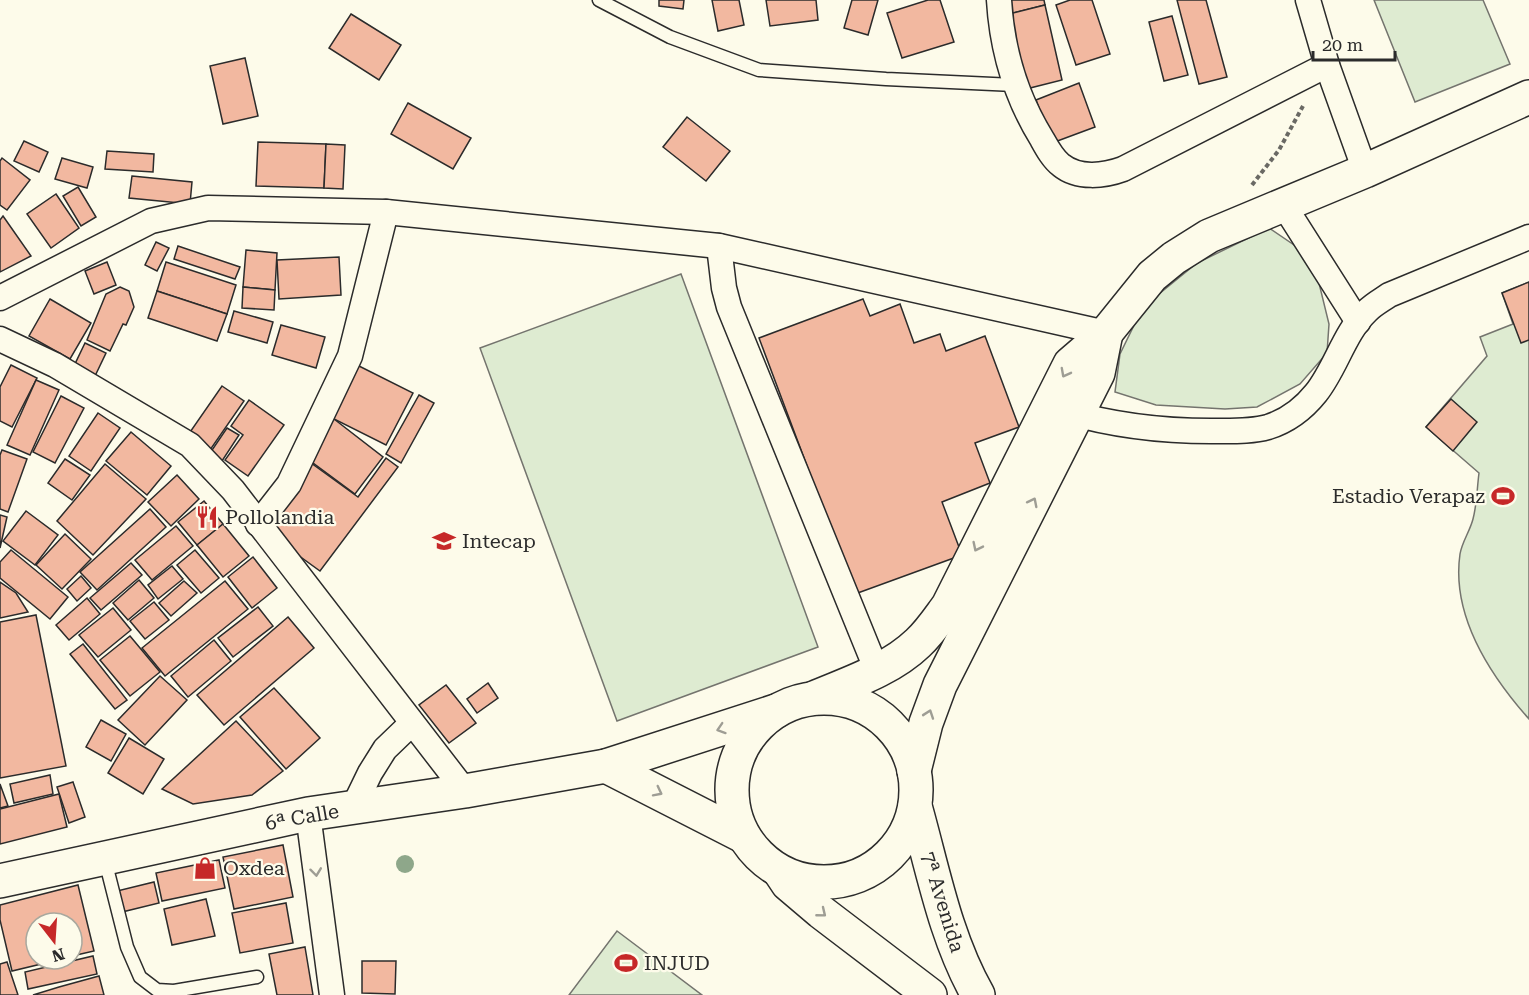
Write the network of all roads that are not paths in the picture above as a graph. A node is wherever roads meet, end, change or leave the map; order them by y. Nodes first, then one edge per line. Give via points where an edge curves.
1 (599, 0) edge
2 (999, 0) edge
3 (1308, 0) edge
4 (1318, 69) junction
5 (1014, 85) junction
6 (1529, 97) edge
7 (1365, 171) junction
8 (1283, 204) junction
9 (386, 212) junction
10 (1529, 237) edge
11 (719, 246) junction
12 (0, 298) edge
13 (1358, 322) junction
14 (1106, 333) junction
15 (0, 339) edge
16 (1063, 410) junction
17 (258, 524) junction
18 (877, 670) junction
19 (814, 698) junction
20 (776, 711) junction
21 (412, 723) junction
22 (606, 766) junction
23 (914, 771) junction
24 (465, 791) junction
25 (915, 806) junction
26 (353, 808) junction
27 (309, 814) junction
28 (743, 836) junction
29 (105, 859) junction
30 (780, 872) junction
31 (0, 881) edge
32 (257, 977) dead end
33 (332, 995) edge
34 (930, 995) edge
35 (978, 995) edge

1 - 5 lane via 670,37 759,70
2 - 5 street
3 - 4 street
4 - 5 street via 1123,169 1094,175 1061,166 1029,119
4 - 7 street
6 - 7 main road
7 - 8 main road
8 - 13 street
8 - 14 main road via 1209,236 1174,258 1152,276
9 - 11 street
9 - 12 street via 208,208 151,221
9 - 17 street via 350,356 289,484
10 - 13 street via 1389,295
11 - 14 street
11 - 18 street via 729,307
13 - 16 street via 1317,391 1288,419 1269,427 1250,431 1151,429
14 - 16 main road via 1073,359
15 - 17 street via 56,365 190,445 233,490
16 -> 18 main road via 948,606 918,643
23 -> 16 main road via 940,685
17 - 21 street
18 - 19 main road
19 - 20 main road
19 - 23 main road via 841,699 867,708 888,724 905,746
20 -> 22 main road, 6ª Calle
20 - 28 main road via 743,745 734,767 734,814
21 - 24 street
21 - 26 street via 385,749
22 - 24 main road, 6ª Calle
22 -> 28 main road
23 - 25 main road
24 - 26 main road, 6ª Calle
25 - 30 main road via 905,833 888,856 864,873 837,881 808,881
25 - 35 main road, 7ª Avenida via 948,928
26 - 27 main road, 6ª Calle
27 - 29 main road, 6ª Calle
27 -> 33 street
28 - 30 main road via 759,856
29 - 31 main road, 6ª Calle
29 - 32 lane via 127,946 140,977 157,990 174,991
30 -> 34 main road via 798,894

